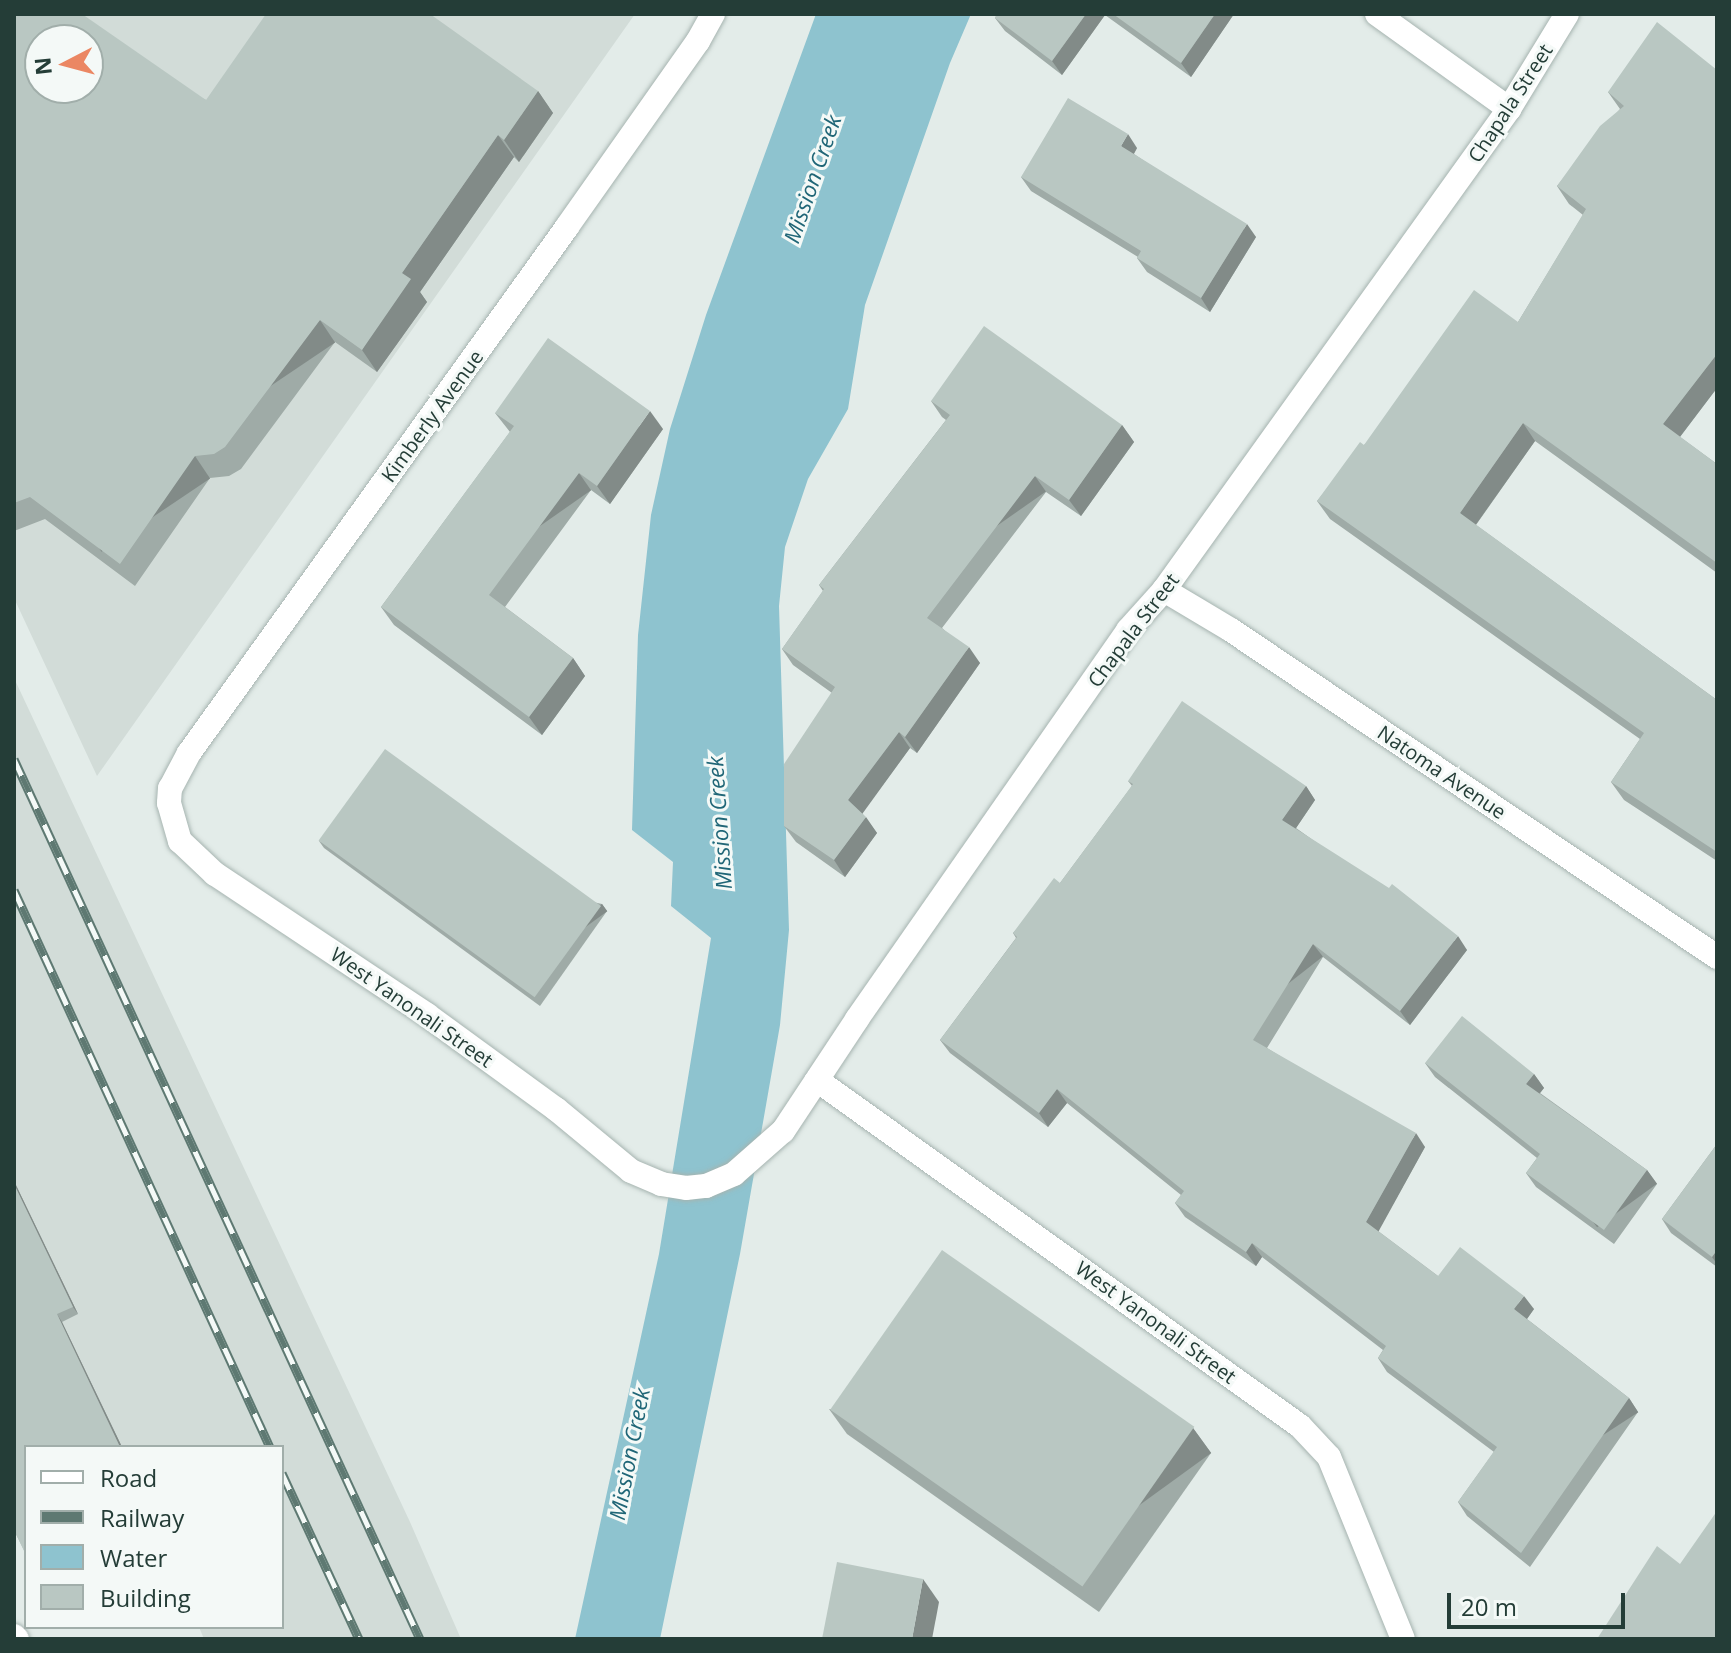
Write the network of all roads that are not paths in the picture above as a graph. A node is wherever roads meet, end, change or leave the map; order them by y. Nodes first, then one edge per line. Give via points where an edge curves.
1 (713, 14) edge
2 (1377, 14) edge
3 (1567, 14) edge
4 (1509, 109) junction
5 (1164, 590) junction
6 (172, 823) joint
7 (1717, 957) edge
8 (817, 1080) junction
9 (661, 1184) joint
10 (1403, 1639) edge

1 - 6 street, Kimberly Avenue via 576,215 189,753 170,788
2 - 4 street
3 - 4 street, Chapala Street
4 - 5 street, Chapala Street
5 - 7 street, Natoma Avenue
5 - 8 street, Chapala Street via 1128,630
6 - 9 street, West Yanonali Street via 194,858 215,874 440,1025 631,1171
8 - 9 street, Chapala Street via 783,1131 751,1163 706,1186
8 - 10 street, West Yanonali Street via 1300,1426 1329,1457

